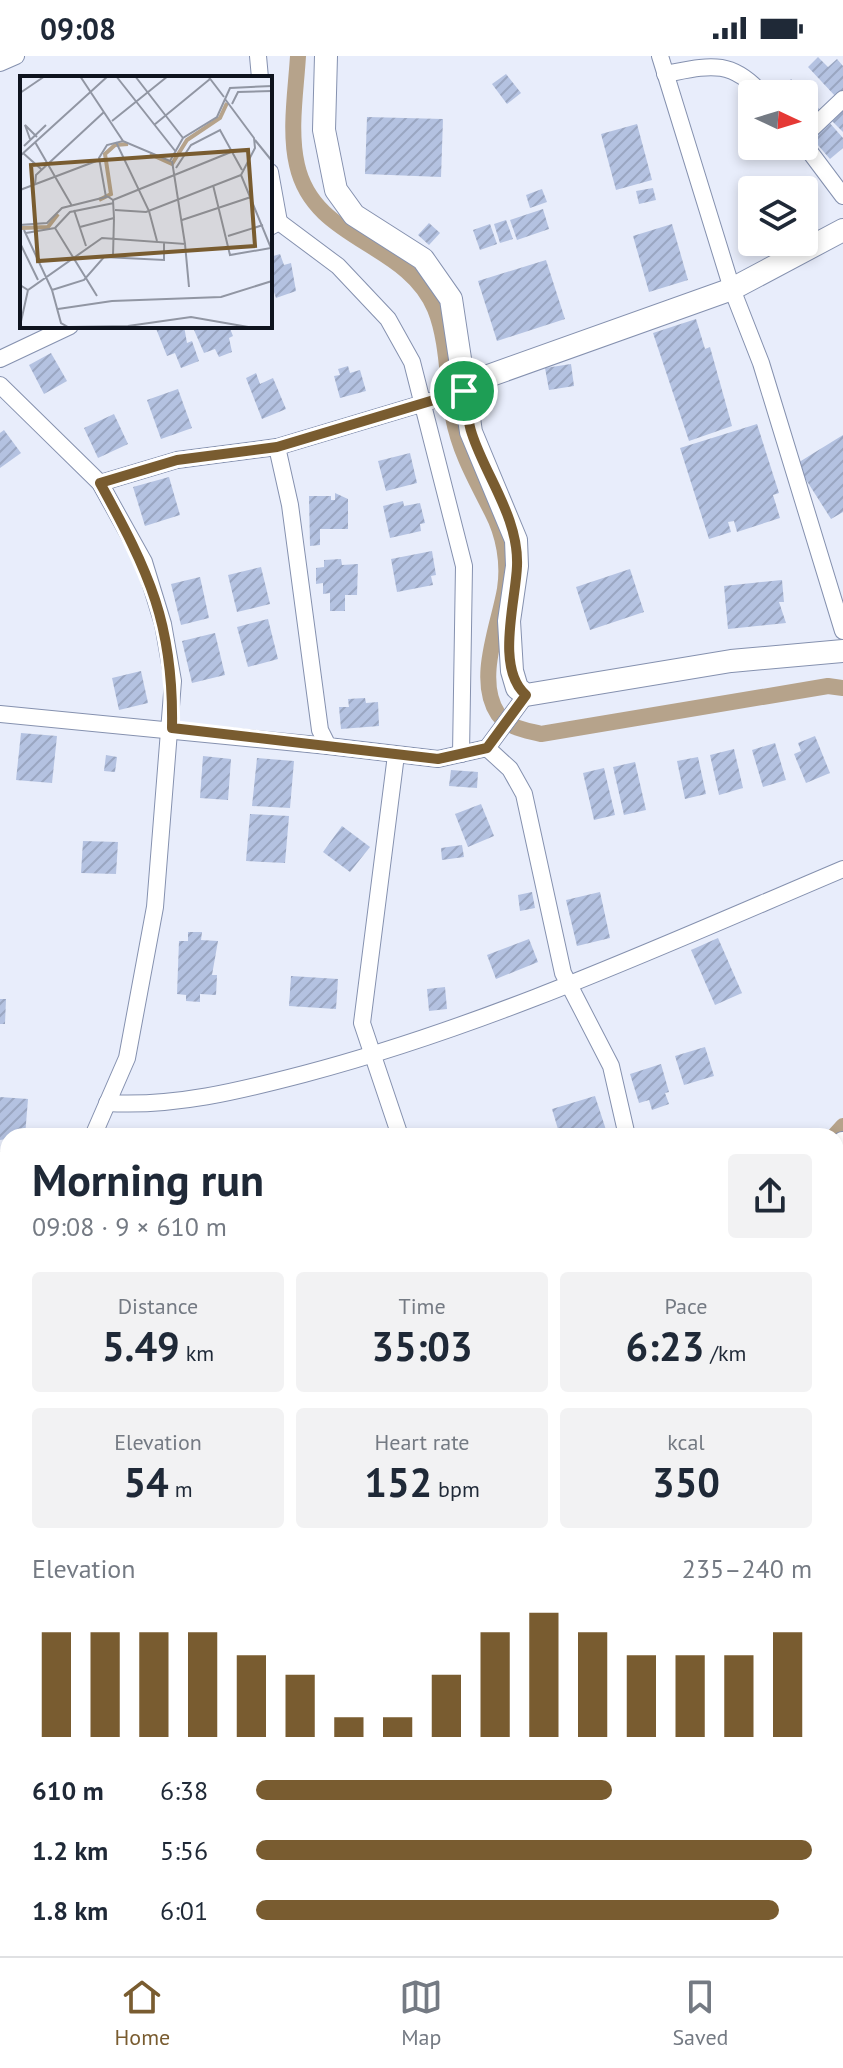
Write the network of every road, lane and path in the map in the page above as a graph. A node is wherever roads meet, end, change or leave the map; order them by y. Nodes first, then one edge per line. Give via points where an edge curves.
1 (16, 56) edge
2 (258, 56) edge
3 (326, 56) edge
4 (660, 56) edge
5 (0, 63) edge
6 (665, 74) junction
7 (260, 76) edge
8 (746, 80) edge
9 (843, 99) edge
10 (818, 123) edge
11 (816, 160) edge
12 (272, 193) edge
13 (843, 196) edge
14 (275, 224) edge
15 (843, 230) edge
16 (732, 289) junction
17 (66, 328) edge
18 (0, 359) edge
19 (0, 385) edge
20 (458, 392) junction
21 (423, 403) junction
22 (277, 447) junction
23 (100, 483) junction
24 (843, 631) edge
25 (843, 651) edge
26 (526, 695) junction
27 (0, 714) edge
28 (172, 728) junction
29 (328, 746) junction
30 (487, 748) junction
31 (461, 754) junction
32 (396, 755) junction
33 (843, 869) edge
34 (569, 985) junction
35 (372, 1056) junction
36 (107, 1103) junction
37 (96, 1128) edge
38 (397, 1128) edge
39 (625, 1128) edge

1 - 5 street
2 - 7 street
3 - 20 street via 324,130 336,190 354,215 423,259 451,299
4 - 6 street
6 - 8 street via 710,65 734,69
6 - 16 street
9 - 10 street
11 - 13 street
12 - 14 street
14 - 21 street via 338,266 388,319 412,362
15 - 16 street
16 - 20 street
16 - 24 street via 761,363
17 - 18 street
19 - 23 street
20 - 21 street
20 - 26 street via 516,540 509,621 512,671 517,688
21 - 22 street
21 - 31 street via 464,566
22 - 23 street via 177,460
22 - 29 street via 290,505 320,730
23 - 28 street via 144,562 163,624 173,681
25 - 26 street via 731,661
26 - 30 street
27 - 28 street
28 - 29 street
28 - 36 street via 155,907 127,1058
29 - 32 street
30 - 31 street
30 - 34 street via 510,769 524,794
31 - 32 street via 438,759
32 - 35 street via 364,985 362,1023
33 - 34 street
34 - 35 street
34 - 39 street via 611,1066
35 - 36 street via 242,1090 154,1105
35 - 38 street
36 - 37 street

